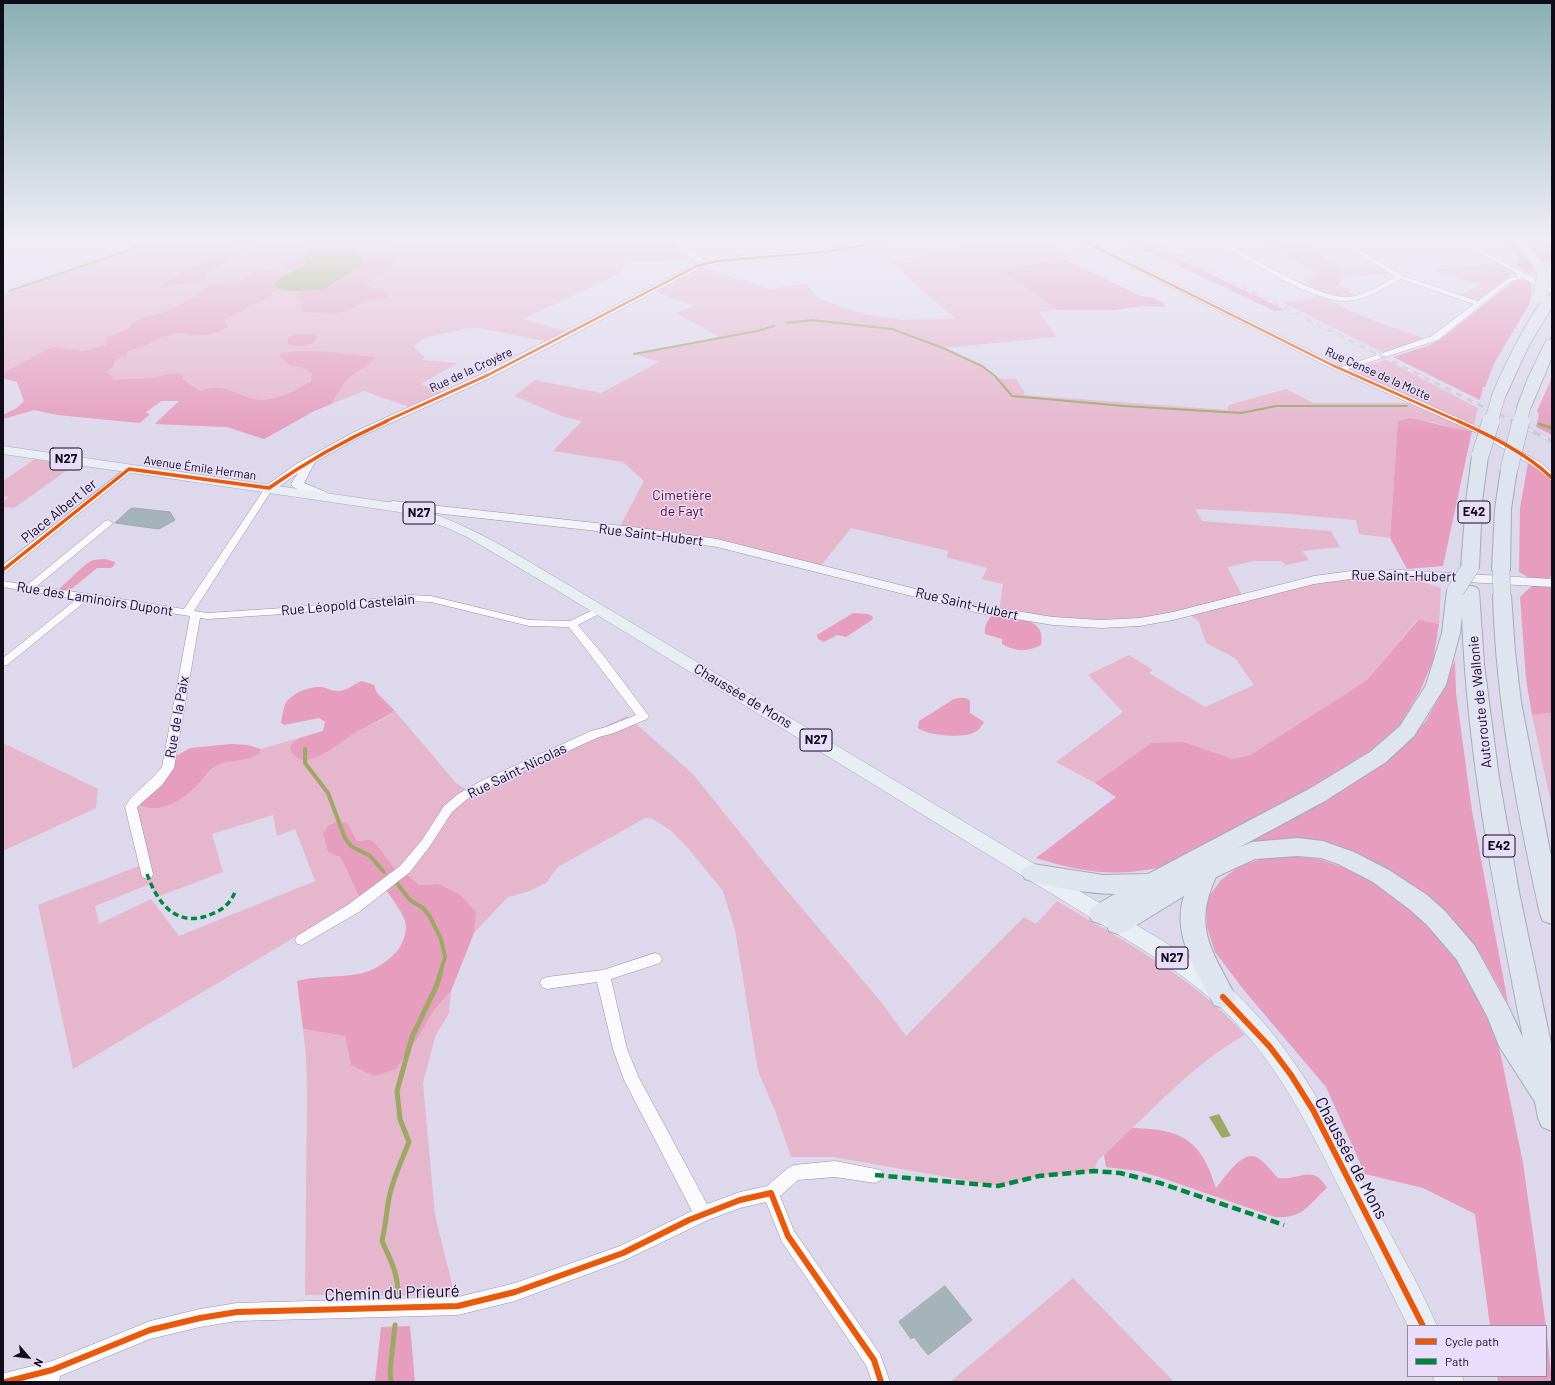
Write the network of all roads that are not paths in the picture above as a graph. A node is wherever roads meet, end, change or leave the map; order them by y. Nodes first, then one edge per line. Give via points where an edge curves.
1 (622, 306) edge
2 (1214, 306) edge
3 (1474, 306) edge
4 (1544, 306) edge
5 (1552, 343) edge
6 (1342, 369) junction
7 (3, 450) edge
8 (317, 455) junction
9 (129, 469) junction
10 (1552, 478) edge
11 (269, 488) junction
12 (322, 495) junction
13 (436, 516) junction
14 (469, 516) junction
15 (108, 522) dead end
16 (472, 534) junction
17 (3, 560) edge
18 (14, 561) junction
19 (3, 570) edge
20 (555, 583) joint
21 (1552, 583) edge
22 (3, 584) edge
23 (29, 588) junction
24 (1463, 590) junction
25 (85, 597) junction
26 (599, 610) junction
27 (191, 614) junction
28 (572, 624) junction
29 (3, 663) edge
30 (1207, 871) junction
31 (1033, 872) junction
32 (147, 874) dead end
33 (1154, 882) junction
34 (1552, 914) edge
35 (1110, 919) junction
36 (302, 940) dead end
37 (655, 959) dead end
38 (603, 976) junction
39 (547, 983) dead end
40 (1223, 997) junction
41 (1550, 1108) edge
42 (875, 1175) dead end
43 (771, 1193) junction
44 (703, 1214) junction
45 (1421, 1325) edge
46 (51, 1376) edge
47 (5, 1382) edge
48 (881, 1382) edge

1 - 8 street, Rue de la Croyère via 488,374 400,413
2 - 6 street, Rue Cense de la Motte
3 - 6 street via 1426,342
4 - 24 highway, Autoroute de Wallonie / E42, bridge via 1499,394 1480,456 1470,568
5 - 34 highway, E42, bridge via 1524,407 1509,469 1503,509 1501,570 1507,669 1519,749
6 - 10 street, Rue Cense de la Motte via 1480,431 1538,465
7 - 9 main road, Avenue Émile Herman / N27
8 - 11 street, Rue de la Croyère
8 - 12 street, Rue de la Croyère via 307,465 297,484
9 - 11 main road, Avenue Émile Herman / N27
9 - 18 street, Place Albert Ier
11 - 12 main road, Avenue Émile Herman / N27
11 - 27 street, Rue de la Paix
12 - 13 main road, Avenue Émile Herman / N27 via 384,504
13 - 14 street, Rue Saint-Hubert via 449,520
13 - 16 main road, Avenue Émile Herman / N27
14 - 16 street via 461,519 459,524
14 - 21 street, Rue Saint-Hubert via 640,532 717,543 979,609 1060,622 1114,624 1160,618 1314,580 1351,575 1400,574
15 - 23 street
16 - 20 main road, Avenue Émile Herman / N27
17 - 18 street
18 - 19 street, Place Albert Ier
20 - 26 main road, Chaussée de Mons / N27
22 - 23 street, Rue des Laminoirs Dupont
23 - 25 street, Rue des Laminoirs Dupont
24 - 33 highway via 1436,685 1407,731 1378,757 1317,795
24 - 41 highway, Autoroute de Wallonie / E42 via 1498,840
25 - 27 street, Rue des Laminoirs Dupont
25 - 29 street
26 - 28 street, Rue Léopold Castelain
26 - 31 main road, Chaussée de Mons / N27
27 - 28 street, Rue Léopold Castelain via 208,616 298,610 410,598 431,599 529,623
27 - 32 street, Rue de la Paix via 168,768 158,782 131,807
28 - 36 street, Rue Saint-Nicolas via 643,716 595,734 462,797 448,810 426,844 405,869 354,908
30 - 35 highway
30 - 40 highway via 1194,902 1193,926 1196,942
30 - 41 highway via 1252,852 1297,847 1323,850 1346,858 1381,876 1436,918 1466,953 1499,1014 1508,1038
31 - 33 highway via 1110,886
31 - 35 main road, N27
33 - 35 highway
35 - 40 main road, N27 via 1172,958
37 - 38 street
38 - 39 street
38 - 44 street via 620,1049 632,1080
40 - 45 main road, Chaussée de Mons / N27 via 1270,1047 1313,1110
42 - 43 street, Chemin du Prieuré via 835,1170 794,1173
43 - 44 street, Chemin du Prieuré via 740,1200
43 - 48 street via 788,1236 874,1360
44 - 46 street, Chemin du Prieuré via 623,1253 494,1298 458,1306 237,1312 200,1318 150,1330
46 - 47 street, Chemin du Prieuré

